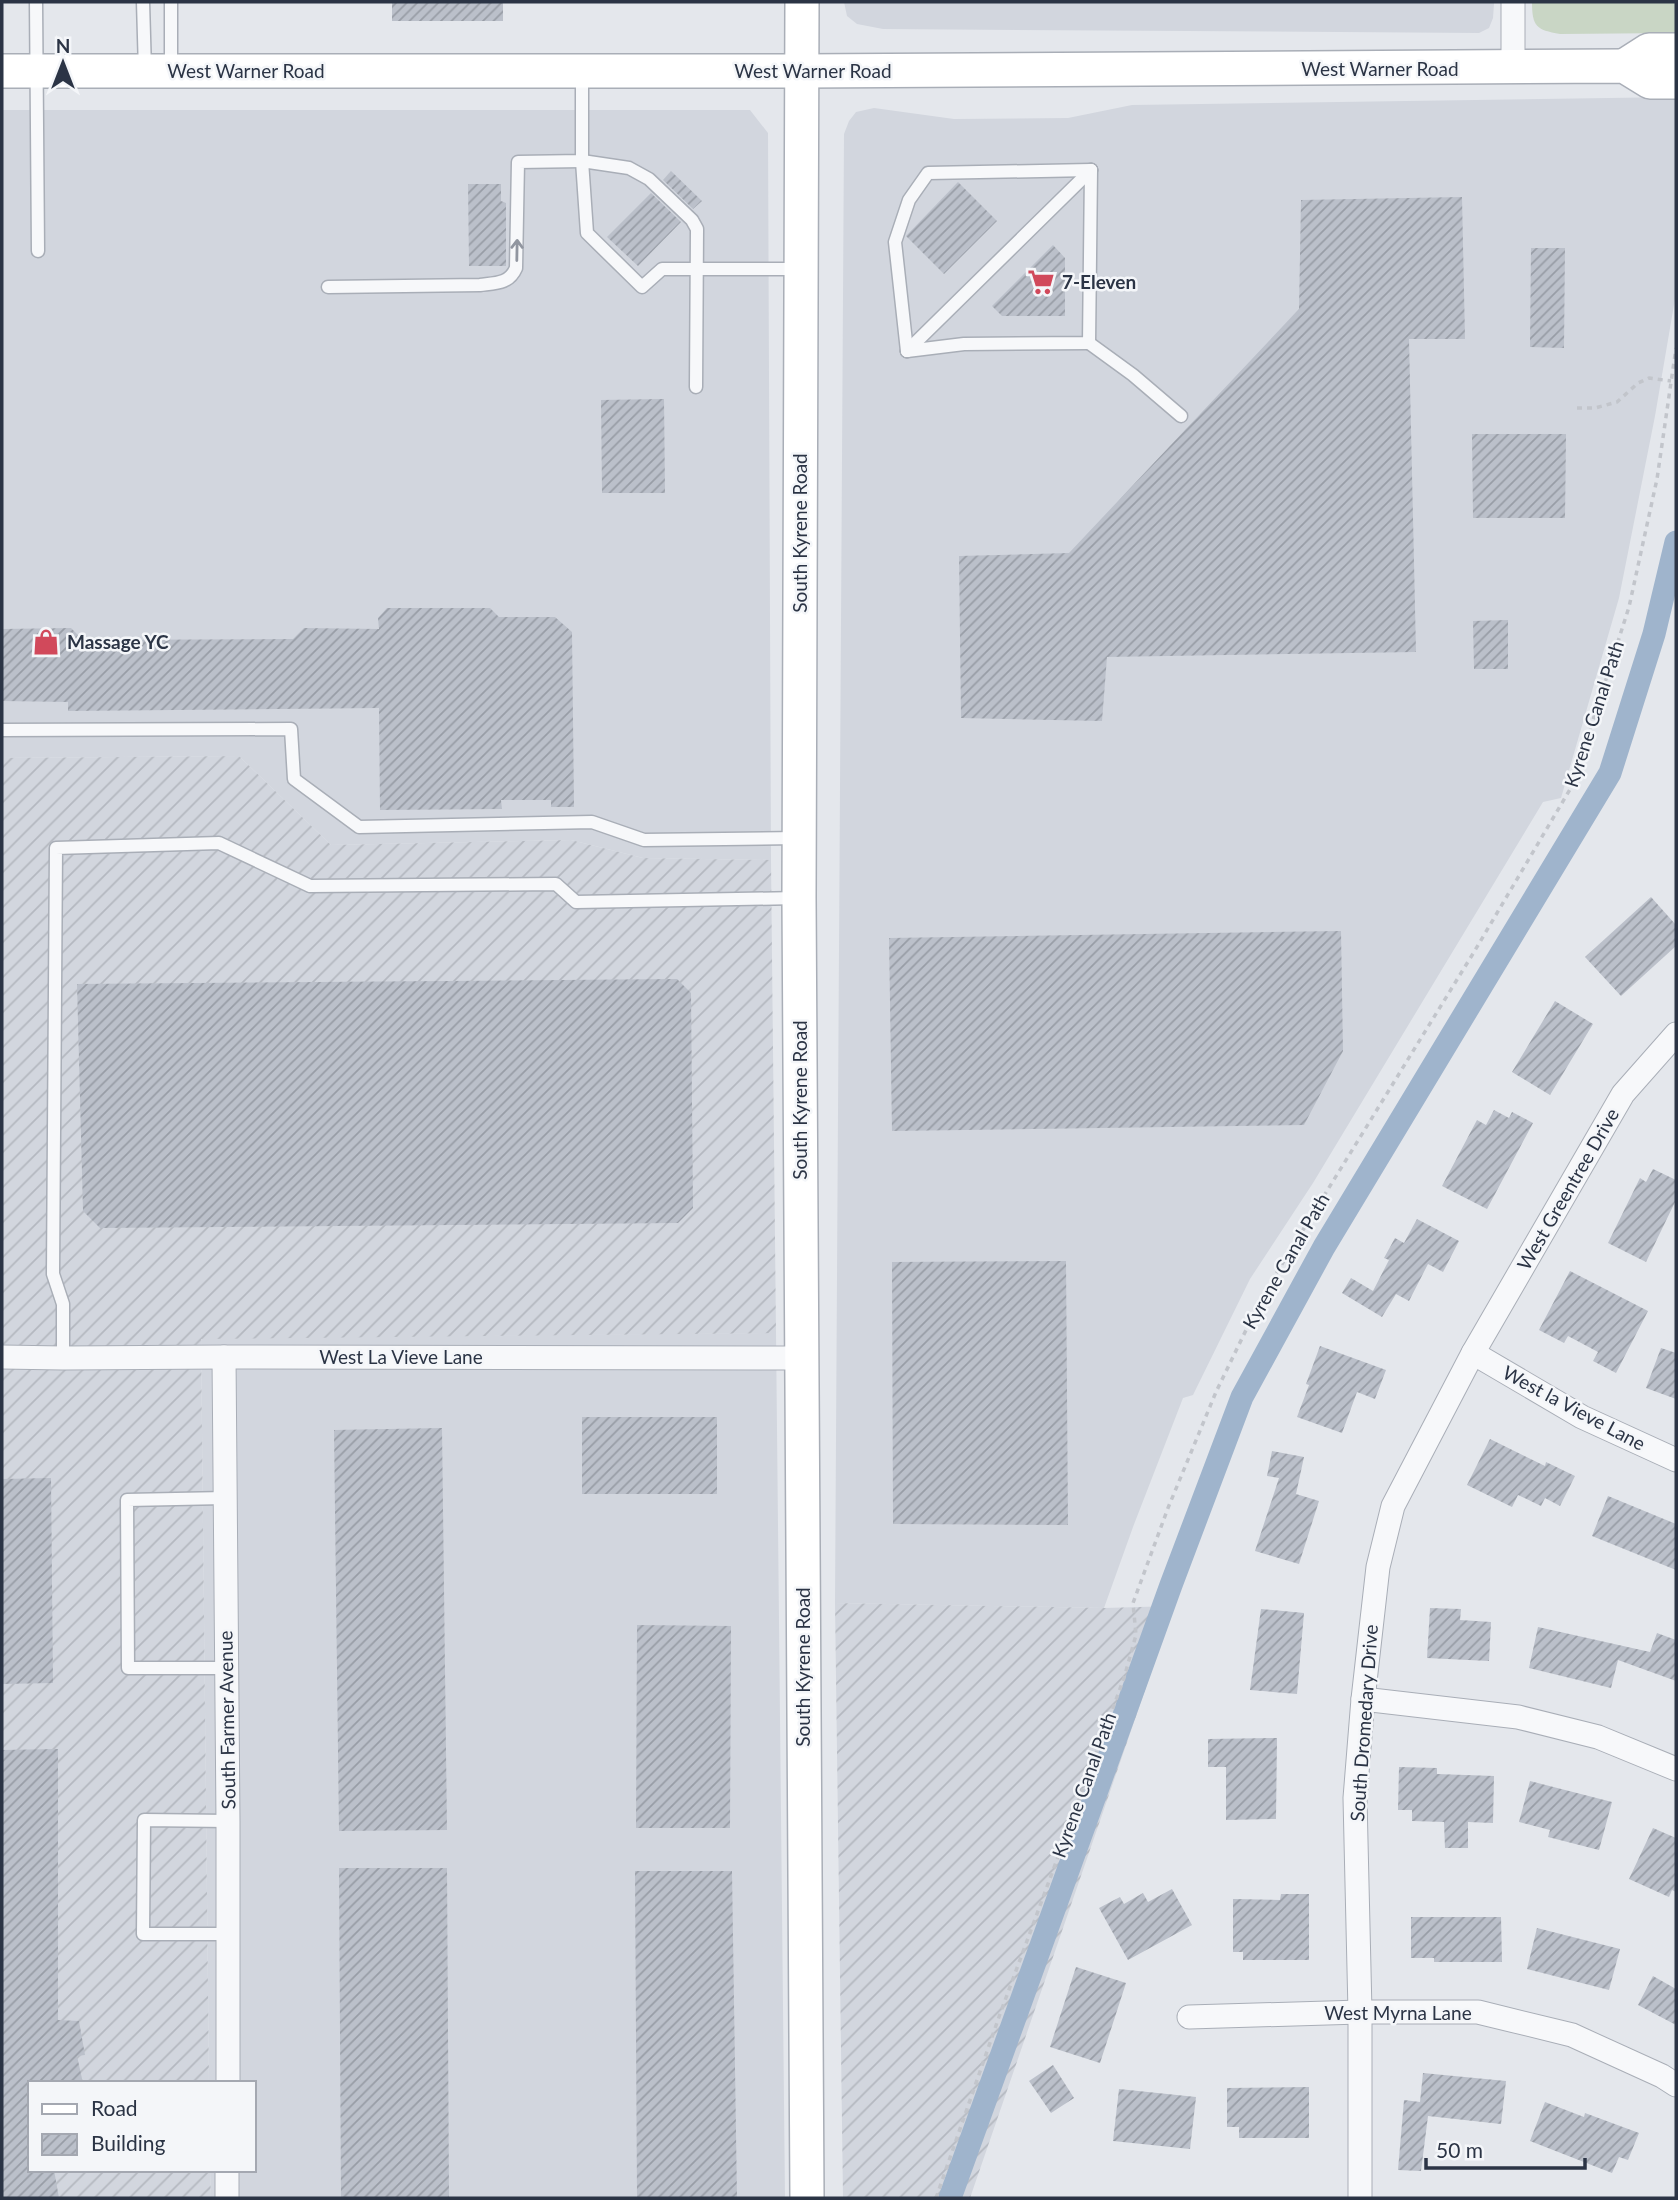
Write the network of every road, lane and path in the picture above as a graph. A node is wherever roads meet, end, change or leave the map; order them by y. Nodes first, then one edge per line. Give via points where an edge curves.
1 (36, 2) edge
2 (143, 2) edge
3 (170, 2) edge
4 (802, 2) edge
5 (1513, 2) edge
6 (1676, 50) edge
7 (1624, 66) junction
8 (1513, 68) junction
9 (2, 71) edge
10 (35, 71) junction
11 (158, 71) junction
12 (582, 71) junction
13 (802, 71) junction
14 (1676, 82) edge
15 (582, 161) junction
16 (1091, 170) junction
17 (38, 251) dead end
18 (697, 269) junction
19 (802, 269) junction
20 (328, 287) dead end
21 (1089, 343) junction
22 (1676, 348) edge
23 (907, 351) junction
24 (1671, 381) junction
25 (696, 387) dead end
26 (1577, 408) dead end
27 (1181, 416) dead end
28 (2, 730) edge
29 (799, 838) junction
30 (799, 898) junction
31 (1676, 1034) edge
32 (1473, 1353) junction
33 (2, 1357) edge
34 (224, 1357) junction
35 (63, 1358) junction
36 (800, 1358) junction
37 (1676, 1461) edge
38 (225, 1498) junction
39 (227, 1668) junction
40 (1363, 1699) junction
41 (1676, 1769) edge
42 (228, 1821) junction
43 (228, 1934) junction
44 (1360, 2012) junction
45 (1189, 2017) dead end
46 (228, 2081) edge
47 (1676, 2085) edge
48 (227, 2172) edge
49 (227, 2198) edge
50 (807, 2198) edge
51 (936, 2198) edge
52 (1360, 2198) edge

1 - 10 lane
2 - 11 lane
3 - 11 lane
4 - 13 main road, South Kyrene Road
5 - 8 street
6 - 7 main road, West Warner Road via 1649,50
7 - 8 main road, West Warner Road
7 - 14 main road, West Warner Road via 1650,82
8 - 13 main road, West Warner Road
9 - 10 main road, West Warner Road
10 - 11 main road, West Warner Road
10 - 17 lane
11 - 12 main road, West Warner Road
12 - 13 main road, West Warner Road
12 - 15 lane
13 - 19 main road, South Kyrene Road
15 - 18 lane via 629,168 649,179 697,229
15 - 18 lane via 587,233 642,287 662,269
20 -> 15 lane via 502,283 516,268 518,162
16 - 21 lane
16 - 23 lane
16 - 23 lane via 929,173 909,200 895,242
18 - 19 lane
18 - 25 lane
19 - 29 main road, South Kyrene Road
21 - 23 lane via 964,344
21 - 27 lane
22 - 24 path, Kyrene Canal Path
24 - 26 path via 1649,378 1617,402
24 - 51 path, Kyrene Canal Path via 1657,479 1629,607 1572,786 1264,1295 1216,1392 1133,1604 1136,1635 1124,1678
28 - 29 lane via 291,729 294,779 359,827 592,822 644,840
29 - 30 main road, South Kyrene Road
30 - 35 lane via 576,902 556,884 310,886 219,843 56,848 53,1273 62,1304
30 - 36 main road, South Kyrene Road
31 - 32 street, West Greentree Drive via 1623,1094
32 - 37 street, West la Vieve Lane via 1582,1417
32 - 40 street, South Dromedary Drive via 1393,1506 1378,1567
33 - 35 street, West La Vieve Lane
34 - 35 street, West La Vieve Lane
34 - 36 street, West La Vieve Lane
34 - 38 street, South Farmer Avenue
36 - 50 main road, South Kyrene Road
38 - 39 street, South Farmer Avenue
38 - 39 lane via 127,1500 128,1668
39 - 42 street, South Farmer Avenue
40 - 41 street via 1518,1717 1598,1737
40 - 44 street, South Dromedary Drive via 1355,1798
42 - 43 street, South Farmer Avenue
42 - 43 lane via 144,1820 143,1934
43 - 46 street, South Farmer Avenue
44 - 45 street, West Myrna Lane
44 - 47 street, West Myrna Lane via 1478,2012 1572,2035
44 - 52 street, South Dromedary Drive
48 - 49 street

